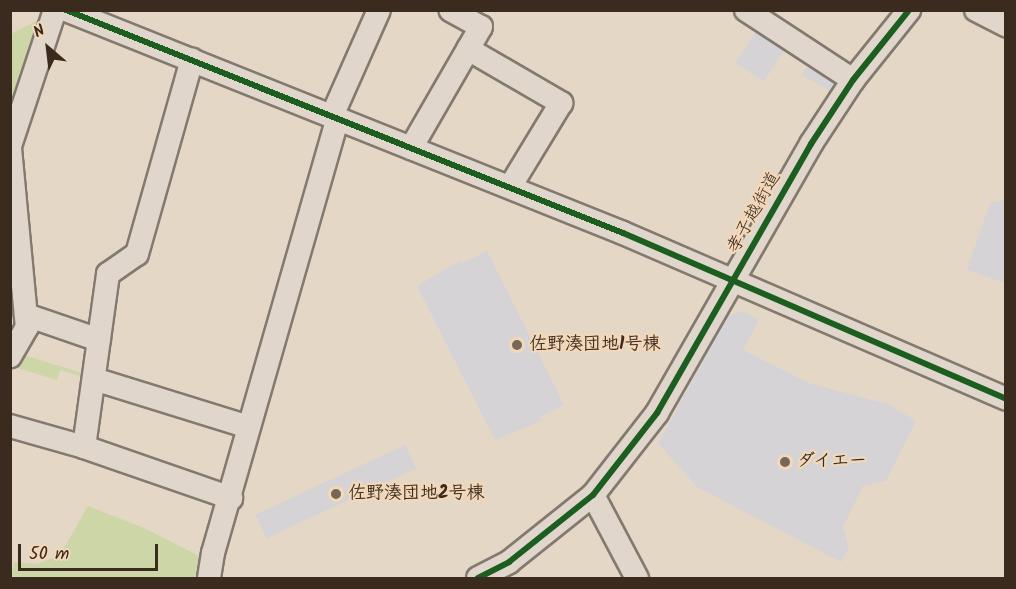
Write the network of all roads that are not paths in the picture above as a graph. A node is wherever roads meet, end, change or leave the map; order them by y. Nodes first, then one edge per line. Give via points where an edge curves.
1 (55, 10) edge
2 (66, 10) edge
3 (379, 10) edge
4 (450, 10) edge
5 (746, 10) edge
6 (909, 10) edge
7 (976, 10) edge
8 (1005, 25) edge
9 (468, 49) junction
10 (192, 60) junction
11 (853, 80) junction
12 (335, 117) junction
13 (10, 147) edge
14 (411, 148) junction
15 (510, 187) junction
16 (734, 283) junction
17 (26, 315) junction
18 (99, 340) junction
19 (10, 356) edge
20 (94, 379) junction
21 (1005, 399) edge
22 (10, 426) edge
23 (249, 427) junction
24 (84, 447) junction
25 (593, 495) junction
26 (231, 498) junction
27 (209, 579) edge
28 (478, 579) edge
29 (637, 579) edge

1 - 13 street
2 - 10 street
3 - 12 street
4 - 9 street via 481,27
5 - 11 street
6 - 11 street, 孝子越街道
7 - 8 street
9 - 14 street
9 - 15 street via 561,103
10 - 12 street
10 - 18 street via 137,254 108,274
11 - 16 street, 孝子越街道 via 811,144
12 - 14 street
12 - 23 street
13 - 17 street
14 - 15 street
15 - 16 street
16 - 21 street
16 - 25 street, 孝子越街道 via 657,413
17 - 18 street
17 - 19 street via 27,327
18 - 20 street
20 - 23 street
20 - 24 street
22 - 24 street
23 - 26 street
24 - 26 street
25 - 28 street, 孝子越街道 via 510,562
25 - 29 street
26 - 27 street

